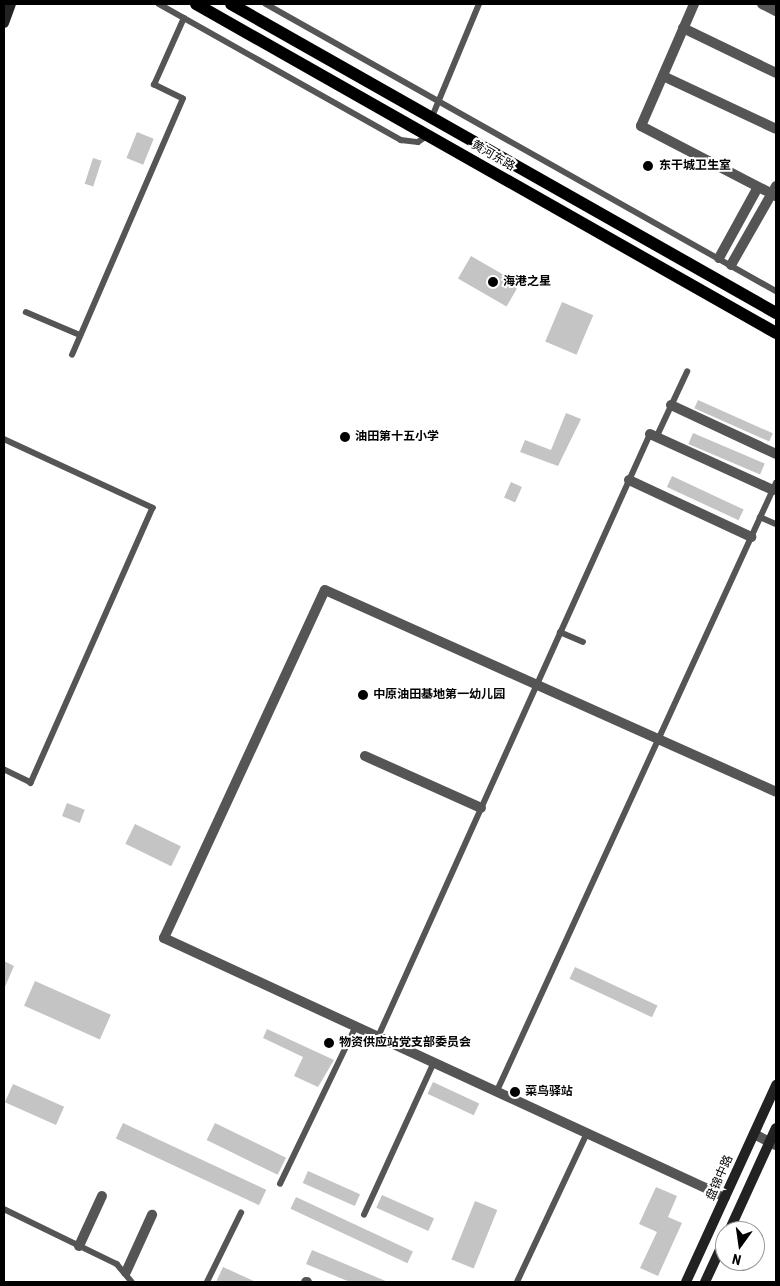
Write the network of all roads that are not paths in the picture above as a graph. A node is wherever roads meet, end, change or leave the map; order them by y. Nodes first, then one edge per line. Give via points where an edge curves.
1 (12, 4) edge
2 (159, 4) edge
3 (196, 4) edge
4 (231, 4) edge
5 (266, 4) edge
6 (479, 4) edge
7 (694, 4) edge
8 (762, 4) edge
9 (776, 11) edge
10 (184, 18) junction
11 (4, 23) edge
12 (683, 28) junction
13 (776, 73) edge
14 (663, 76) junction
15 (439, 101) junction
16 (432, 117) junction
17 (776, 129) edge
18 (429, 135) junction
19 (758, 187) junction
20 (775, 192) edge
21 (719, 258) junction
22 (731, 265) junction
23 (776, 291) edge
24 (26, 312) dead end
25 (776, 313) edge
26 (776, 333) edge
27 (80, 336) junction
28 (72, 355) dead end
29 (687, 372) dead end
30 (671, 406) junction
31 (653, 435) junction
32 (4, 439) edge
33 (776, 454) edge
34 (629, 480) junction
35 (775, 486) edge
36 (760, 517) junction
37 (776, 524) edge
38 (751, 537) junction
39 (560, 632) junction
40 (583, 642) dead end
41 (538, 682) junction
42 (659, 738) junction
43 (364, 756) dead end
44 (4, 770) edge
45 (776, 792) edge
46 (481, 808) junction
47 (356, 1026) junction
48 (378, 1037) junction
49 (434, 1062) junction
50 (776, 1085) edge
51 (497, 1091) junction
52 (776, 1128) edge
53 (587, 1133) junction
54 (754, 1134) junction
55 (773, 1143) edge
56 (280, 1184) dead end
57 (102, 1196) dead end
58 (726, 1197) junction
59 (4, 1210) edge
60 (241, 1213) dead end
61 (152, 1214) dead end
62 (364, 1215) dead end
63 (734, 1221) edge
64 (79, 1246) junction
65 (715, 1260) edge
66 (126, 1272) junction
67 (132, 1282) edge
68 (207, 1282) edge
69 (517, 1282) edge
70 (686, 1282) edge
71 (705, 1282) edge

1 - 11 main road
2 - 10 lane
3 - 18 main road, 黄河东路
4 - 16 main road, 黄河东路
5 - 15 lane
6 - 15 lane
7 - 12 street
8 - 9 street
10 - 18 lane via 402,140 418,142
10 - 27 lane via 154,85 183,99
12 - 13 street
12 - 14 street
14 - 17 street
14 - 19 street via 641,126
15 - 16 lane
15 - 21 lane
16 - 25 main road, 黄河东路
18 - 26 main road, 黄河东路
19 - 20 street
19 - 21 street
20 - 22 street
21 - 22 lane
22 - 23 lane
24 - 27 lane
27 - 28 lane
29 - 30 lane
30 - 31 lane
30 - 33 street
31 - 34 lane
31 - 35 street
32 - 44 lane via 152,508 31,783
34 - 38 street
34 - 39 lane
35 - 36 lane
36 - 37 lane
36 - 38 lane
38 - 42 lane
39 - 40 lane
39 - 41 lane
41 - 42 street
41 - 46 lane
41 - 47 street via 336,592 321,593 164,938
42 - 45 street
42 - 51 lane
43 - 46 street
46 - 48 lane
47 - 48 street
47 - 56 lane
48 - 49 street
49 - 51 street
49 - 62 lane
50 - 54 main road, 盘锦中路
51 - 53 street
52 - 55 main road
53 - 58 street
53 - 69 lane
54 - 55 street
54 - 58 main road, 盘锦中路
55 - 63 main road
57 - 64 street
58 - 70 main road, 盘锦中路
59 - 64 lane
60 - 68 lane
61 - 66 street
64 - 66 lane
65 - 71 main road
66 - 67 lane

